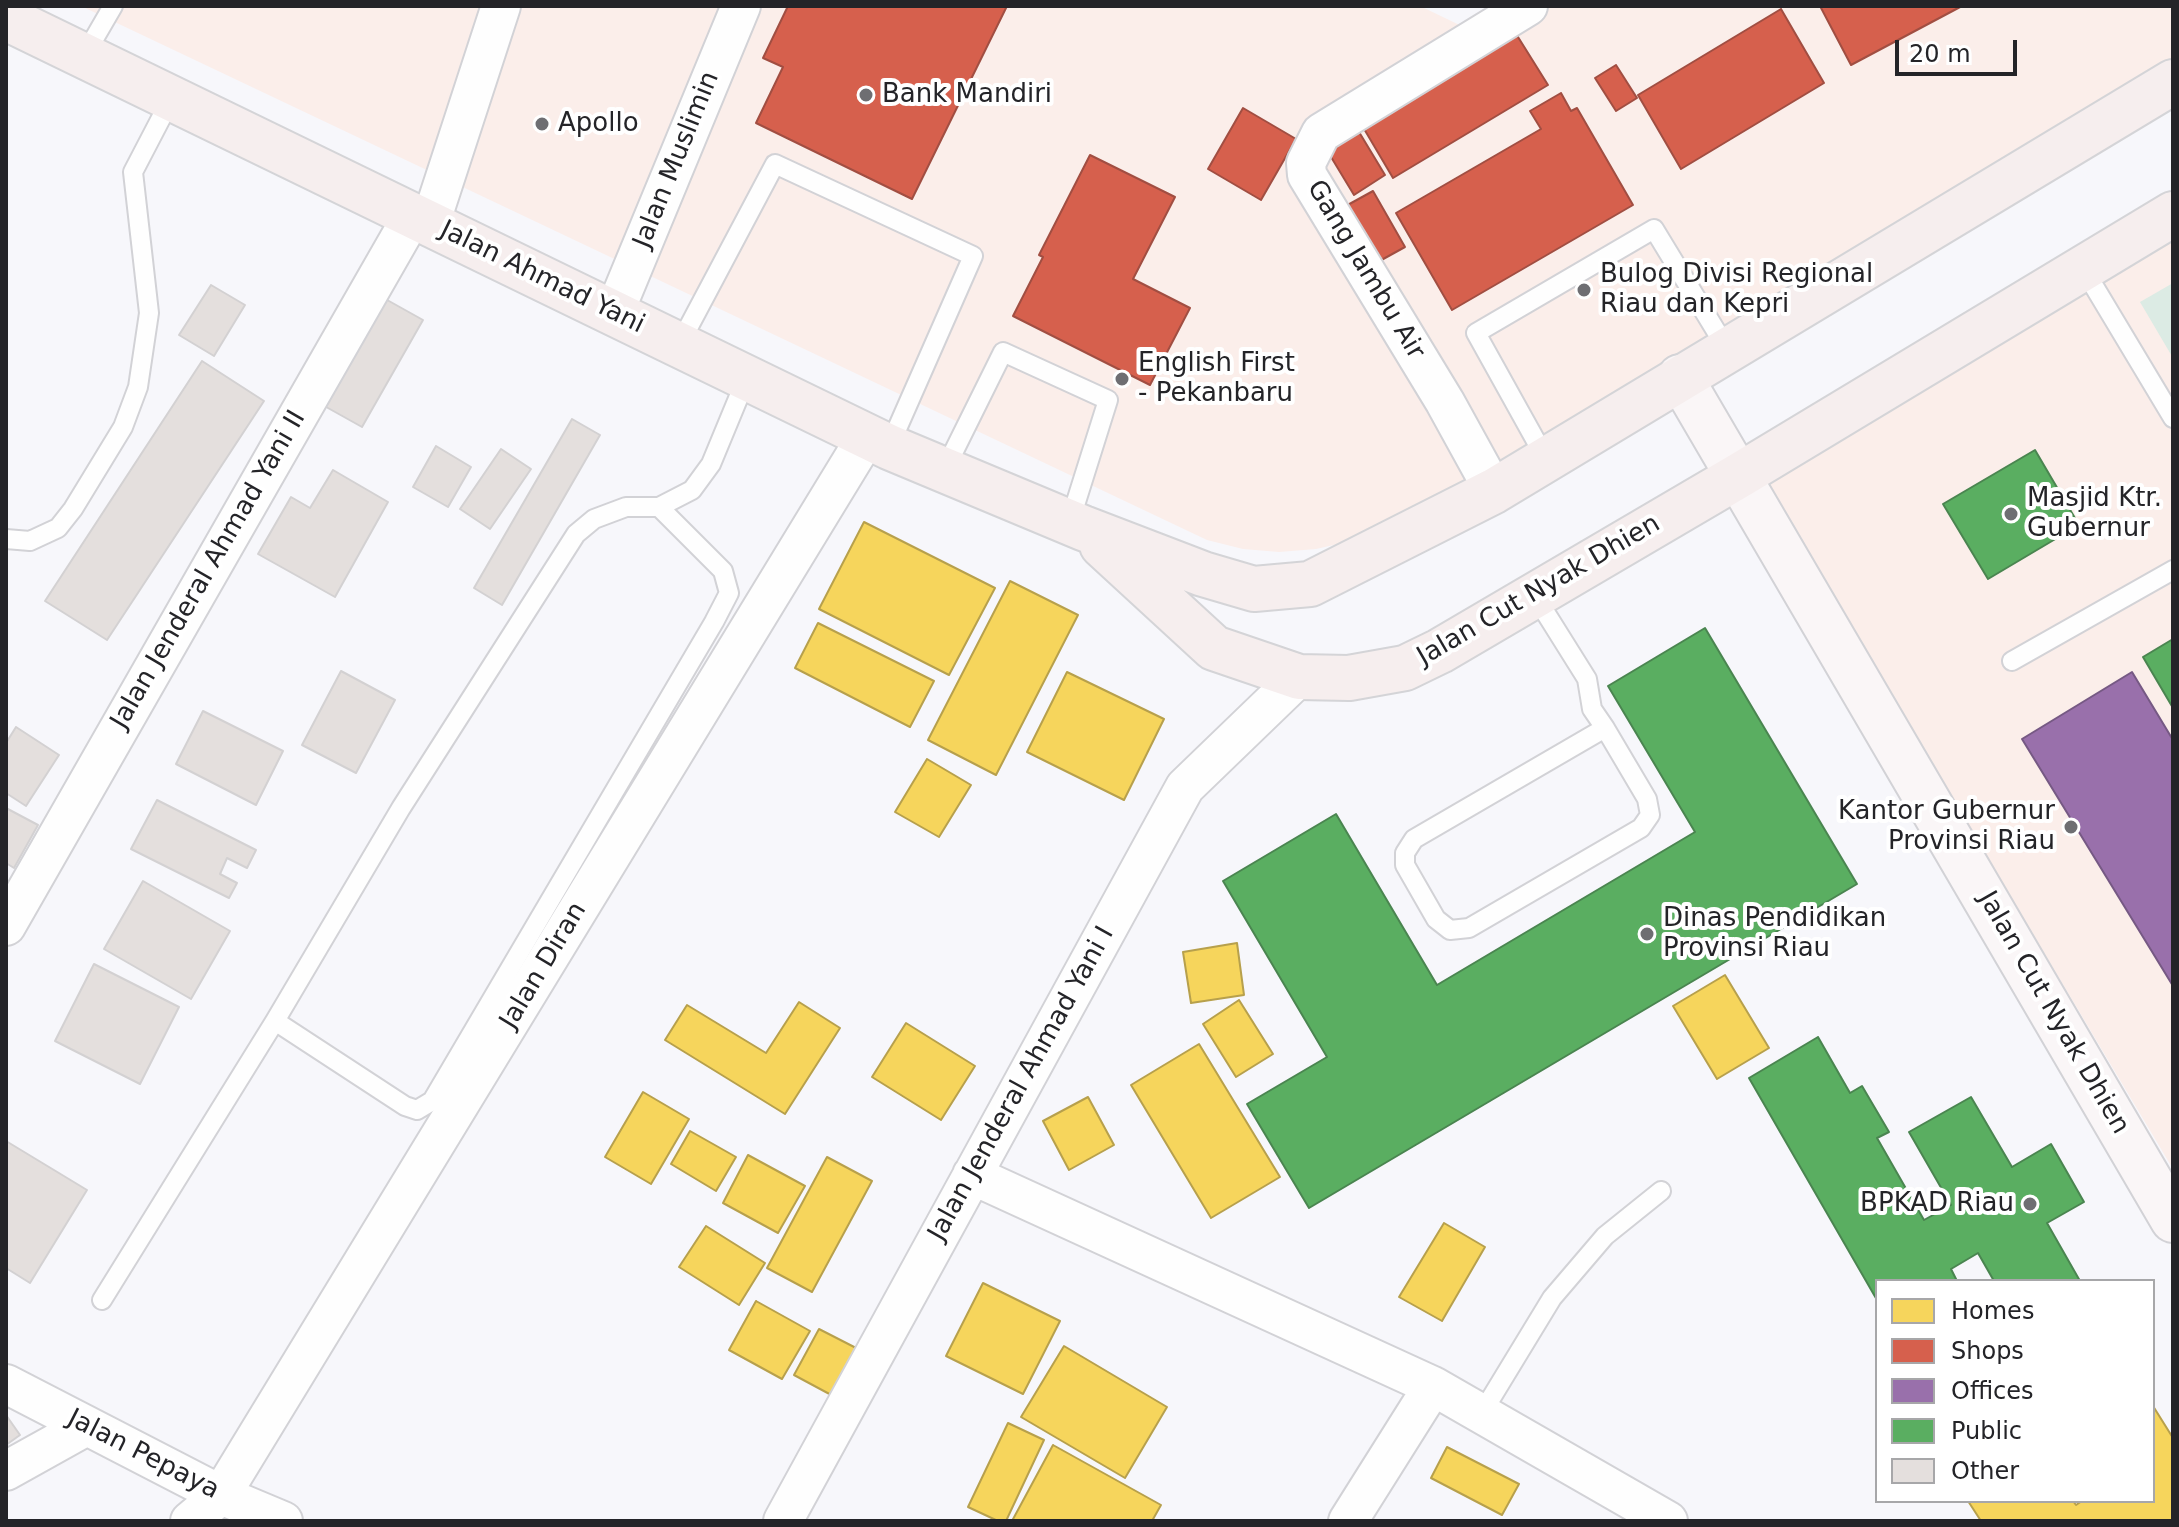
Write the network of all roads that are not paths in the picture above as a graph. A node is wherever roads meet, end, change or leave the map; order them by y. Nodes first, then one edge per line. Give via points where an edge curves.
1 (113, 6) edge
2 (501, 6) edge
3 (741, 6) edge
4 (1528, 6) edge
5 (6, 18) edge
6 (84, 56) junction
7 (2173, 82) edge
8 (171, 99) junction
9 (2173, 214) edge
10 (421, 220) junction
11 (2083, 268) junction
12 (614, 313) junction
13 (679, 345) junction
14 (1727, 349) junction
15 (747, 377) junction
16 (1680, 377) junction
17 (2173, 418) edge
18 (878, 442) junction
19 (1546, 459) junction
20 (945, 469) junction
21 (1740, 475) junction
22 (1494, 491) junction
23 (659, 507) junction
24 (1076, 525) junction
25 (6, 539) edge
26 (2173, 570) edge
27 (1535, 595) junction
28 (2012, 661) dead end
29 (1299, 677) junction
30 (1605, 728) junction
31 (6, 926) edge
32 (275, 1021) junction
33 (972, 1175) junction
34 (1661, 1191) dead end
35 (2173, 1220) edge
36 (102, 1300) dead end
37 (6, 1384) edge
38 (1433, 1386) junction
39 (1482, 1413) junction
40 (85, 1427) junction
41 (6, 1471) edge
42 (221, 1495) junction
43 (190, 1521) edge
44 (283, 1521) edge
45 (783, 1521) edge
46 (1348, 1521) edge
47 (1668, 1521) edge

1 - 6 lane
2 - 10 street, Jalan Jenderal Ahmad Yani II
3 - 12 street, Jalan Muslimin
4 - 22 street, Gang Jambu Air via 1321,133 1306,163 1307,175
5 - 6 main road, Jalan Ahmad Yani
6 - 8 main road, Jalan Ahmad Yani
7 - 14 main road
8 - 10 main road, Jalan Ahmad Yani
8 - 25 lane via 133,172 149,313 138,387 123,427 58,528 30,541
9 - 11 main road, Jalan Cut Nyak Dhien
10 - 12 main road, Jalan Ahmad Yani
10 - 31 street, Jalan Jenderal Ahmad Yani II
11 - 17 lane
11 - 21 main road, Jalan Cut Nyak Dhien
12 - 13 main road, Jalan Ahmad Yani
13 - 15 main road, Jalan Ahmad Yani
13 - 18 lane via 775,164 973,256
14 - 16 main road
14 - 19 lane via 1654,229 1476,333
15 - 18 main road, Jalan Ahmad Yani
15 - 23 lane via 705,475 692,490
16 - 19 main road
16 - 21 street, Jalan Cut Nyak Dhien
18 - 20 main road, Jalan Ahmad Yani
18 - 42 street, Jalan Diran
19 - 22 main road
20 - 24 main road, Jalan Ahmad Yani
20 - 24 lane via 1003,352 1108,400
21 - 27 main road, Jalan Cut Nyak Dhien
21 - 35 street, Jalan Cut Nyak Dhien
22 - 24 main road via 1310,584 1254,589
23 - 32 lane via 626,507 594,519 576,534 401,808
23 - 32 lane via 723,571 729,593 432,1101 417,1110 405,1106
24 - 29 main road, Jalan Cut Nyak Dhien via 1214,648
26 - 28 lane
27 - 29 main road, Jalan Cut Nyak Dhien via 1405,668 1349,678
27 - 30 lane via 1587,679 1592,709
29 - 33 street, Jalan Jenderal Ahmad Yani I via 1185,787
30 - 30 lane via 1647,799 1650,815 1641,828 1469,928 1450,930 1436,919 1405,865 1414,839
32 - 36 lane
33 - 38 street
33 - 45 street, Jalan Jenderal Ahmad Yani I
34 - 39 lane via 1605,1236 1552,1298
37 - 40 street, Jalan Pepaya
38 - 39 street
38 - 46 street
39 - 47 street
40 - 41 street
40 - 42 street, Jalan Pepaya
42 - 43 street, Jalan Diran
42 - 44 street, Jalan Pepaya

